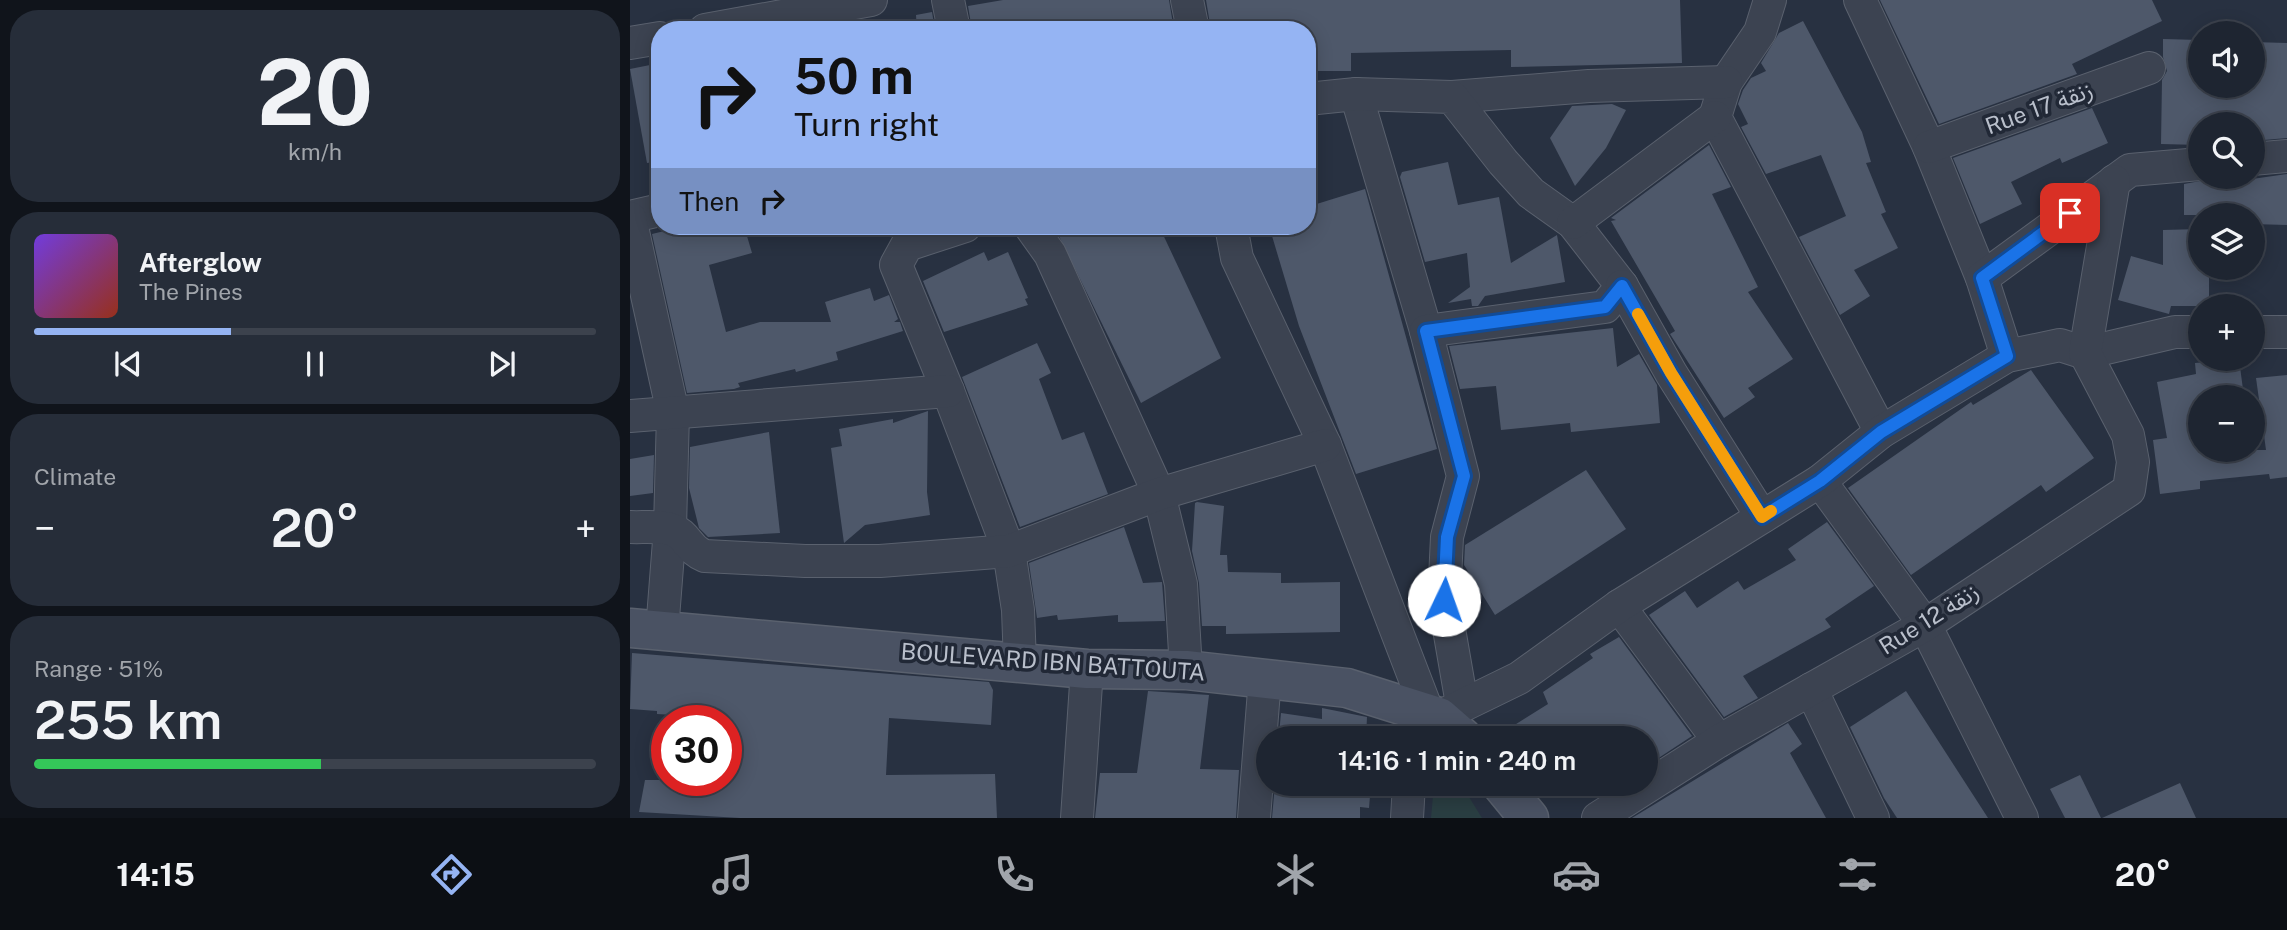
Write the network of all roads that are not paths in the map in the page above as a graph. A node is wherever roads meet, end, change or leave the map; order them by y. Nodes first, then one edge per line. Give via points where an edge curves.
1 (871, 0) edge
2 (948, 0) edge
3 (1187, 0) edge
4 (1770, 0) edge
5 (1860, 0) edge
6 (755, 21) edge
7 (952, 21) edge
8 (1191, 21) edge
9 (651, 40) edge
10 (630, 43) edge
11 (2149, 68) dead end
12 (1726, 82) junction
13 (1356, 94) junction
14 (1452, 97) junction
15 (1316, 98) edge
16 (1715, 117) junction
17 (1929, 147) junction
18 (2287, 156) edge
19 (2265, 158) edge
20 (2188, 165) edge
21 (2114, 181) junction
22 (651, 212) edge
23 (630, 218) edge
24 (1573, 223) junction
25 (938, 235) edge
26 (1036, 235) edge
27 (1233, 235) edge
28 (1982, 278) junction
29 (1622, 286) junction
30 (1426, 331) junction
31 (2188, 332) edge
32 (2265, 332) edge
33 (2287, 332) edge
34 (2085, 353) junction
35 (2007, 356) junction
36 (948, 391) junction
37 (673, 413) junction
38 (630, 416) edge
39 (1881, 432) junction
40 (1325, 445) junction
41 (1820, 481) junction
42 (1158, 494) junction
43 (1762, 517) junction
44 (630, 527) edge
45 (670, 528) junction
46 (1009, 551) junction
47 (1619, 606) junction
48 (1925, 625) junction
49 (638, 631) edge
50 (1020, 663) junction
51 (1087, 669) junction
52 (1186, 670) junction
53 (1265, 678) junction
54 (1811, 689) junction
55 (1443, 722) edge
56 (1719, 741) junction
57 (1408, 796) edge
58 (1511, 796) edge
59 (1077, 818) edge
60 (1254, 818) edge
61 (1406, 818) edge
62 (1529, 818) edge
63 (1598, 818) edge
64 (1873, 818) edge
65 (2022, 818) edge

1 - 6 street
2 - 7 street
3 - 8 street
4 - 12 street via 1745,60
5 - 17 street
9 - 10 street
11 - 17 street, Rue 17 زنقة
12 - 14 street
12 - 16 street
13 - 14 street
13 - 15 street
13 - 30 street
14 - 24 street via 1531,192
16 - 24 street
16 - 39 street
17 - 28 street
18 - 19 street
20 - 21 street via 2130,170
21 - 28 street
21 - 34 street
22 - 23 street
23 - 37 street
24 - 29 street
25 - 36 street via 907,245 896,265
26 - 42 street via 1050,254
27 - 40 street via 1237,258
28 - 35 street
29 - 30 street via 1605,307
29 - 43 street
30 - 55 street via 1464,476 1447,537
31 - 34 street
32 - 33 street
34 - 35 street via 2060,345
34 - 48 street, Rue 12 زنقة via 2128,435 2133,462 2129,490
35 - 39 street
36 - 37 street
36 - 46 street
37 - 38 street
37 - 45 street
39 - 41 street
40 - 42 street
40 - 55 street
41 - 43 street
41 - 48 street
42 - 46 street
42 - 52 street via 1181,584
43 - 47 street
44 - 45 street
45 - 46 street via 692,551 705,556 880,561
45 - 49 street
46 - 50 street
47 - 55 street via 1519,678
47 - 56 street
48 - 54 street, Rue 12 زنقة
48 - 65 street
49 - 50 street, BOULEVARD IBN BATTOUTA
50 - 51 street, BOULEVARD IBN BATTOUTA
51 - 52 street, BOULEVARD IBN BATTOUTA
51 - 59 street
52 - 53 street, BOULEVARD IBN BATTOUTA
53 - 55 street, BOULEVARD IBN BATTOUTA via 1347,688
53 - 60 street
54 - 56 street, Rue 12 زنقة
54 - 64 street
56 - 63 street, Rue 12 زنقة
57 - 61 street
58 - 62 street

